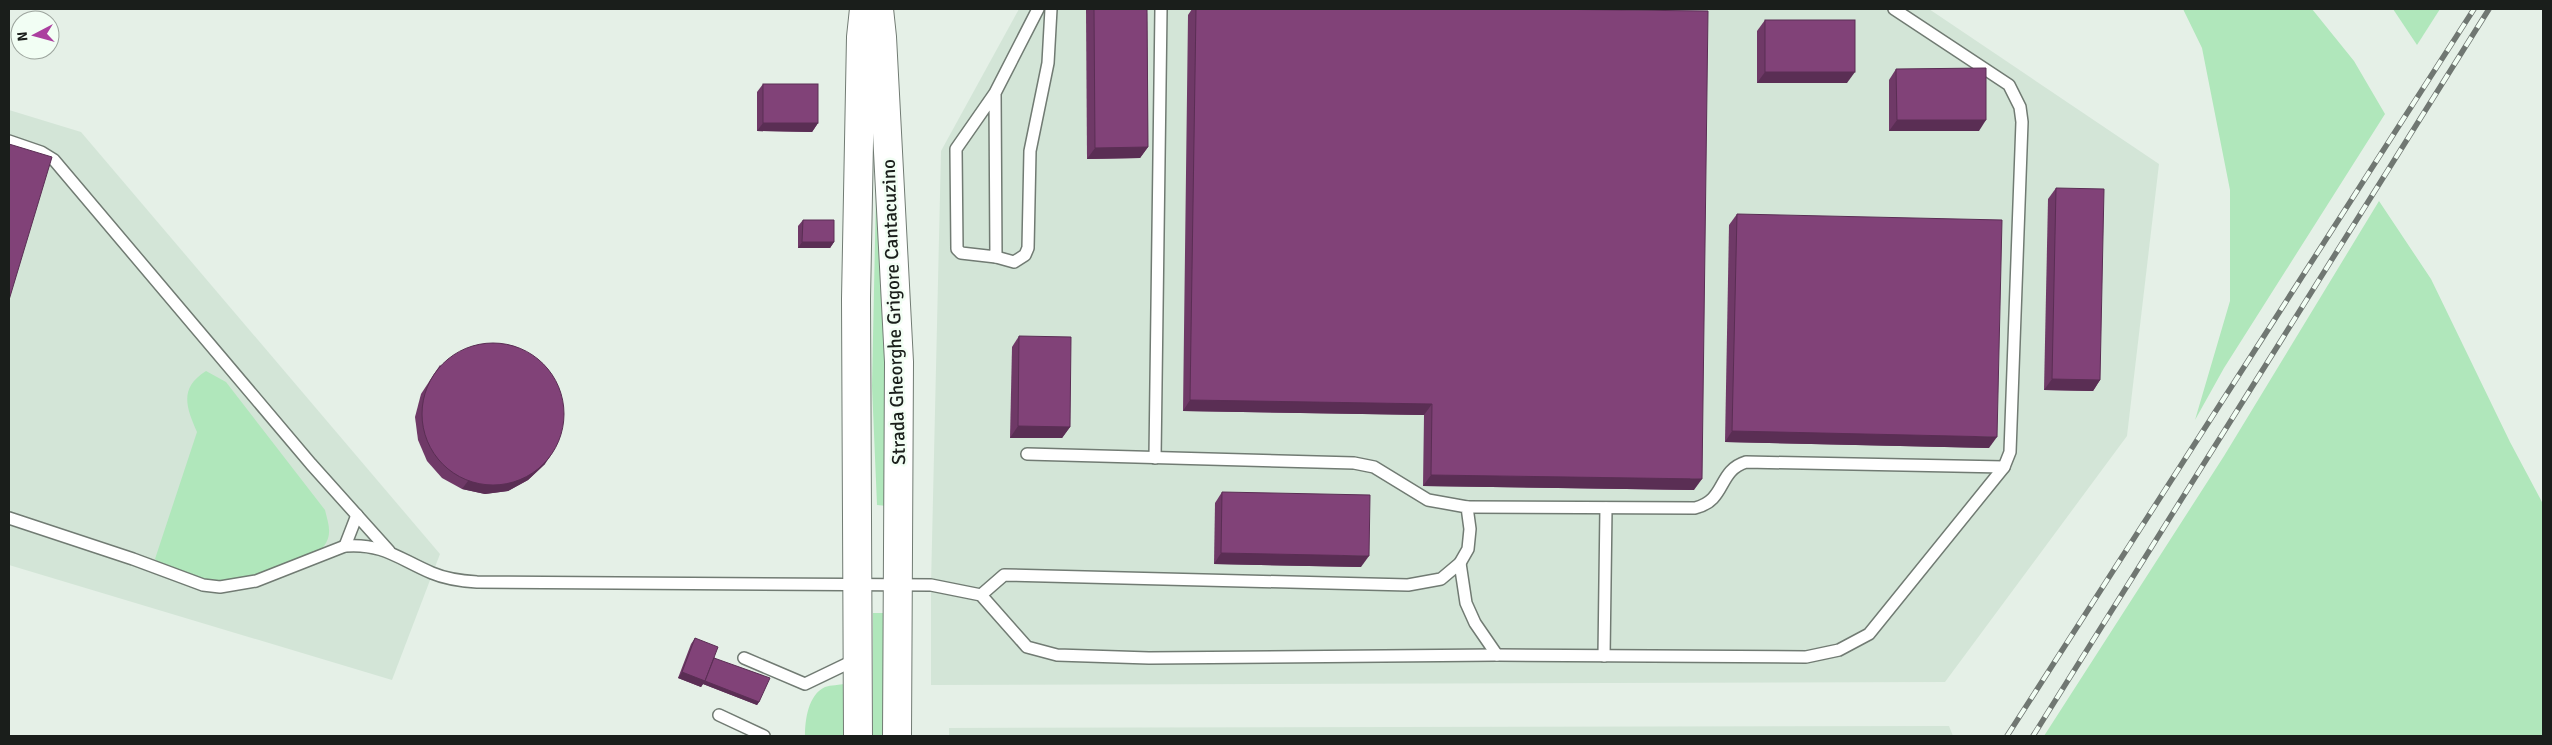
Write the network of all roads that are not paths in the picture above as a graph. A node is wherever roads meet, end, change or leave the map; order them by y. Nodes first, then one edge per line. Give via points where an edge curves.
1 (864, 9) edge
2 (879, 9) edge
3 (1038, 9) edge
4 (1051, 9) edge
5 (1161, 9) edge
6 (1894, 9) edge
7 (996, 93) junction
8 (9, 140) edge
9 (996, 257) junction
10 (1027, 454) dead end
11 (1155, 458) junction
12 (2004, 467) junction
13 (1467, 508) junction
14 (1606, 508) junction
15 (357, 515) junction
16 (9, 518) edge
17 (345, 546) junction
18 (389, 551) junction
19 (1460, 563) junction
20 (858, 585) junction
21 (898, 585) junction
22 (981, 595) junction
23 (1498, 655) junction
24 (1604, 656) junction
25 (744, 658) dead end
26 (857, 659) junction
27 (719, 715) dead end
28 (764, 736) edge
29 (858, 736) edge
30 (897, 736) edge

1 - 20 main road, Strada Gheorghe Grigore Cantacuzino via 856,308
2 - 21 main road, Strada Gheorghe Grigore Cantacuzino via 900,362
3 - 7 lane
4 - 9 lane via 1048,63 1030,152 1028,248 1025,255 1014,262
5 - 11 lane
6 - 12 lane via 2009,84 2020,107 2010,452
7 - 9 lane
7 - 9 lane via 956,149 955,156 957,249 961,253
8 - 15 lane via 54,160
10 - 11 lane
11 - 13 lane via 1354,463 1374,467 1428,500
12 - 14 lane via 1746,462 1728,473 1715,498 1704,506
12 - 24 lane via 1869,634 1839,650 1806,657
13 - 14 lane
13 - 19 lane via 1468,549
14 - 24 lane
15 - 17 lane
15 - 18 lane
16 - 17 lane via 203,585 220,587 256,581
17 - 18 lane via 370,546
18 - 20 lane via 433,574 477,582
19 - 22 lane via 1441,579 1408,585 1004,576
19 - 23 lane via 1466,603 1475,623
20 - 21 lane
20 - 26 main road, Strada Gheorghe Grigore Cantacuzino
21 - 22 lane via 930,585
21 - 30 main road, Strada Gheorghe Grigore Cantacuzino
22 - 23 lane via 1027,647 1057,655 1149,658
23 - 24 lane
25 - 26 lane via 805,684
26 - 29 main road, Strada Gheorghe Grigore Cantacuzino
27 - 28 lane

